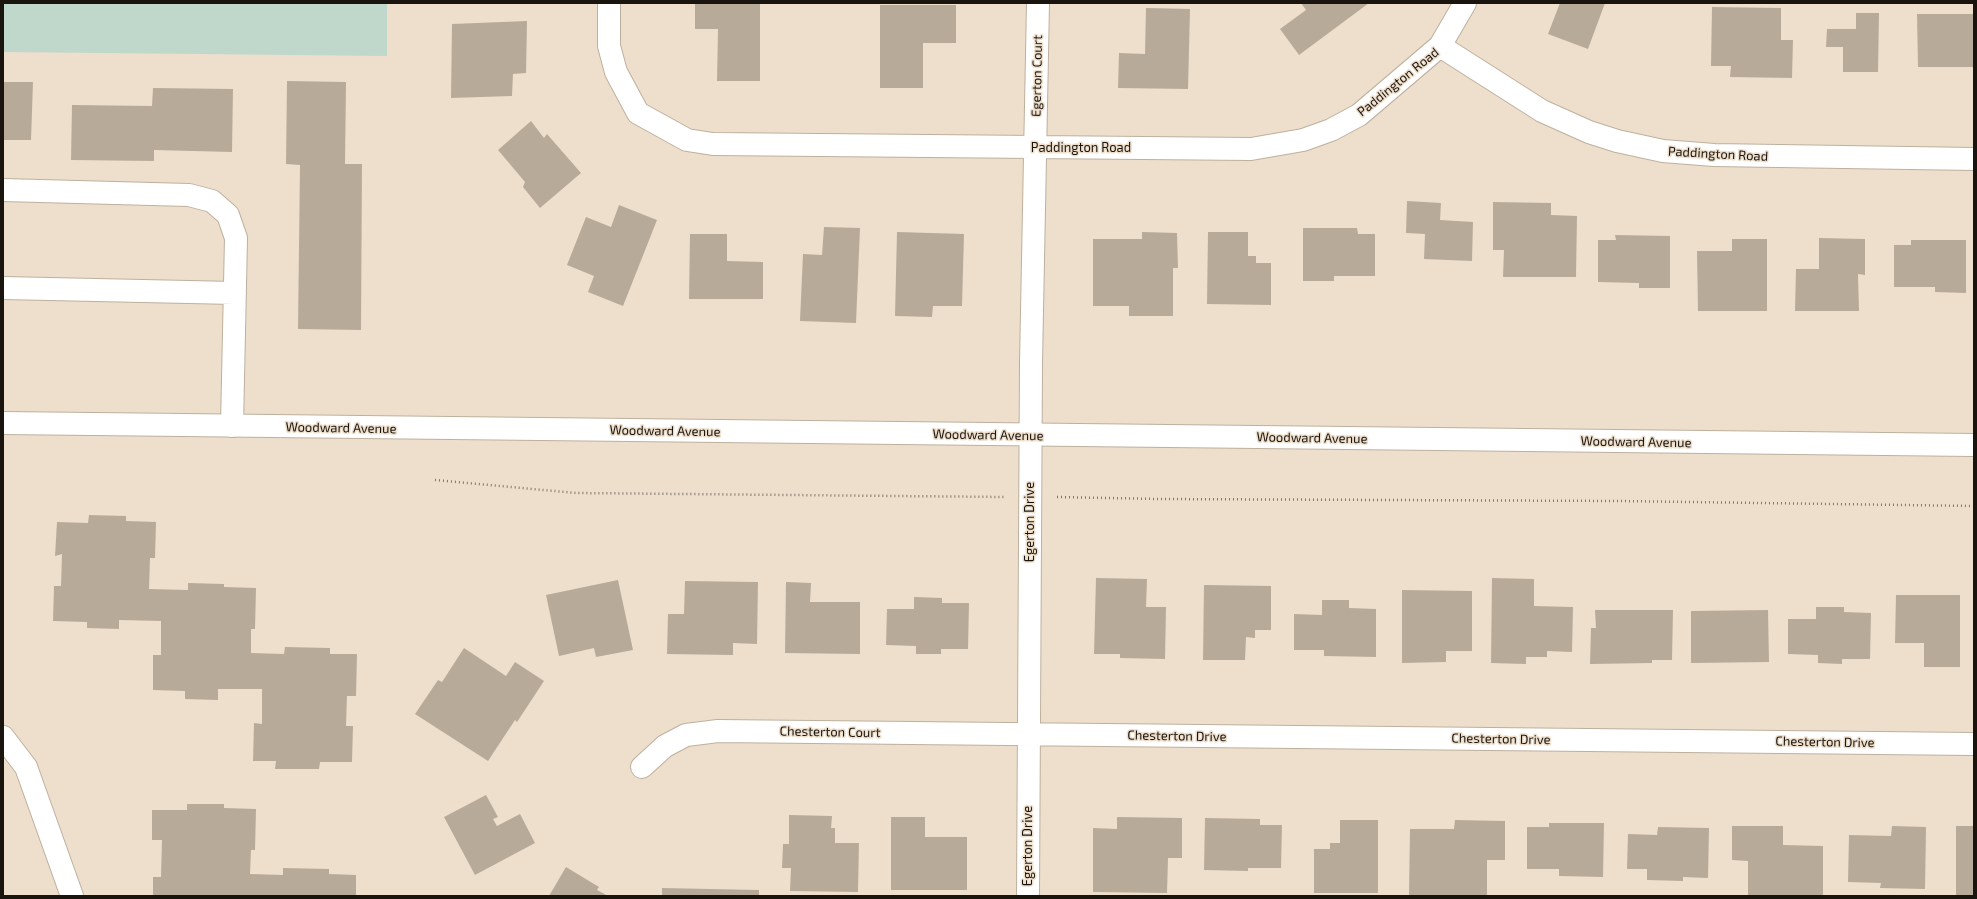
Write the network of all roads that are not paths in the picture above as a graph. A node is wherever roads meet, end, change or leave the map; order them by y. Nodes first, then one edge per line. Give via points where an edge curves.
1 (609, 3) edge
2 (1038, 3) edge
3 (1465, 3) edge
4 (1440, 46) junction
5 (1036, 148) junction
6 (1974, 159) edge
7 (3, 190) edge
8 (3, 288) edge
9 (235, 293) junction
10 (3, 424) edge
11 (232, 426) junction
12 (1031, 435) junction
13 (1974, 445) edge
14 (1029, 734) junction
15 (3, 737) edge
16 (1974, 744) edge
17 (642, 768) dead end
18 (72, 896) edge
19 (1028, 896) edge

1 - 5 street, Paddington Road via 609,46 616,72 638,113 687,140 713,144
2 - 5 street, Egerton Court
3 - 4 street
4 - 5 street, Paddington Road via 1359,115 1331,130 1303,140 1251,149
4 - 6 street, Paddington Road via 1542,111 1617,142 1663,151 1714,155
5 - 12 street, Egerton Drive
7 - 9 street via 189,195 212,201 228,215 236,238
8 - 9 street
9 - 11 street
10 - 11 street, Woodward Avenue
11 - 12 street, Woodward Avenue
12 - 13 street, Woodward Avenue
12 - 14 street, Egerton Drive
14 - 16 street, Chesterton Drive
14 - 17 street, Chesterton Court via 718,731 686,735 665,746
14 - 19 street, Egerton Drive
15 - 18 street via 26,767

